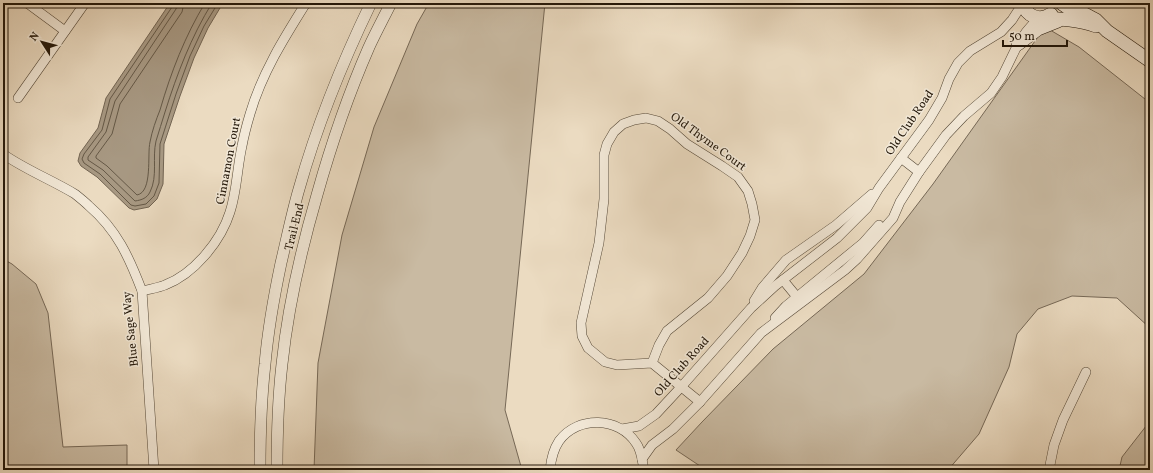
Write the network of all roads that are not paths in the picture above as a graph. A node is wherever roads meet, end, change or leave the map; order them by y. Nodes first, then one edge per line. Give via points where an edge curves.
1 (27, 3) edge
2 (85, 3) edge
3 (306, 3) edge
4 (371, 3) edge
5 (391, 3) edge
6 (1023, 3) edge
7 (1057, 3) edge
8 (1061, 3) edge
9 (1041, 18) junction
10 (1062, 19) junction
11 (65, 31) junction
12 (1107, 31) junction
13 (1018, 44) junction
14 (1150, 61) edge
15 (18, 98) dead end
16 (3, 154) edge
17 (901, 158) junction
18 (920, 172) junction
19 (879, 188) junction
20 (900, 202) junction
21 (783, 280) junction
22 (142, 290) junction
23 (797, 297) junction
24 (751, 308) junction
25 (761, 333) junction
26 (652, 363) junction
27 (1086, 372) dead end
28 (682, 386) junction
29 (700, 402) junction
30 (622, 429) junction
31 (642, 459) junction
32 (154, 470) edge
33 (260, 470) edge
34 (277, 470) edge
35 (550, 470) edge
36 (644, 470) edge
37 (1049, 470) edge

1 - 11 street
2 - 11 street
3 - 22 street, Cinnamon Court via 271,62 250,114 242,146 235,195 222,232 211,248 182,275 165,285
4 - 33 street, Trail End via 331,94 289,226 275,293 265,364
5 - 34 street, Trail End via 348,100 306,232 282,364
6 - 9 main road via 1029,14
6 - 17 street, Old Club Road via 1001,32 970,51 958,63 929,120
7 - 9 main road via 1052,13
8 - 12 main road via 1096,20
9 - 10 main road
9 - 13 street
10 - 12 main road via 1087,23
10 - 13 main road via 1038,29
11 - 15 street
12 - 14 main road
13 - 18 street via 991,93 946,135
16 - 22 street, Blue Sage Way via 58,184 96,212 124,247
17 - 18 street
17 - 19 street, Old Club Road
18 - 20 street
19 - 21 street, Old Club Road via 867,208 837,238
19 - 24 street, Old Club Road via 836,225 786,260 762,288
20 - 23 street via 863,243
20 - 25 street via 893,218 857,259
21 - 23 street
21 - 24 street, Old Club Road
22 - 32 street, Blue Sage Way
23 - 25 street
24 - 28 street, Old Club Road
25 - 29 street
26 - 26 street, Old Thyme Court via 667,331 708,298 727,276 742,253 755,220 748,191 738,177 687,144 658,121 646,118 623,124 614,132 607,144 604,155 604,198 599,243 581,323 582,336 588,348 605,362 617,365
26 - 28 street
27 - 37 street via 1063,420
28 - 29 street
28 - 30 street, Old Club Road via 656,414 639,426
29 - 31 street via 673,429 652,445
30 - 31 street via 636,443
30 - 35 street via 612,424 596,422 574,428 560,440 554,450
31 - 36 street

